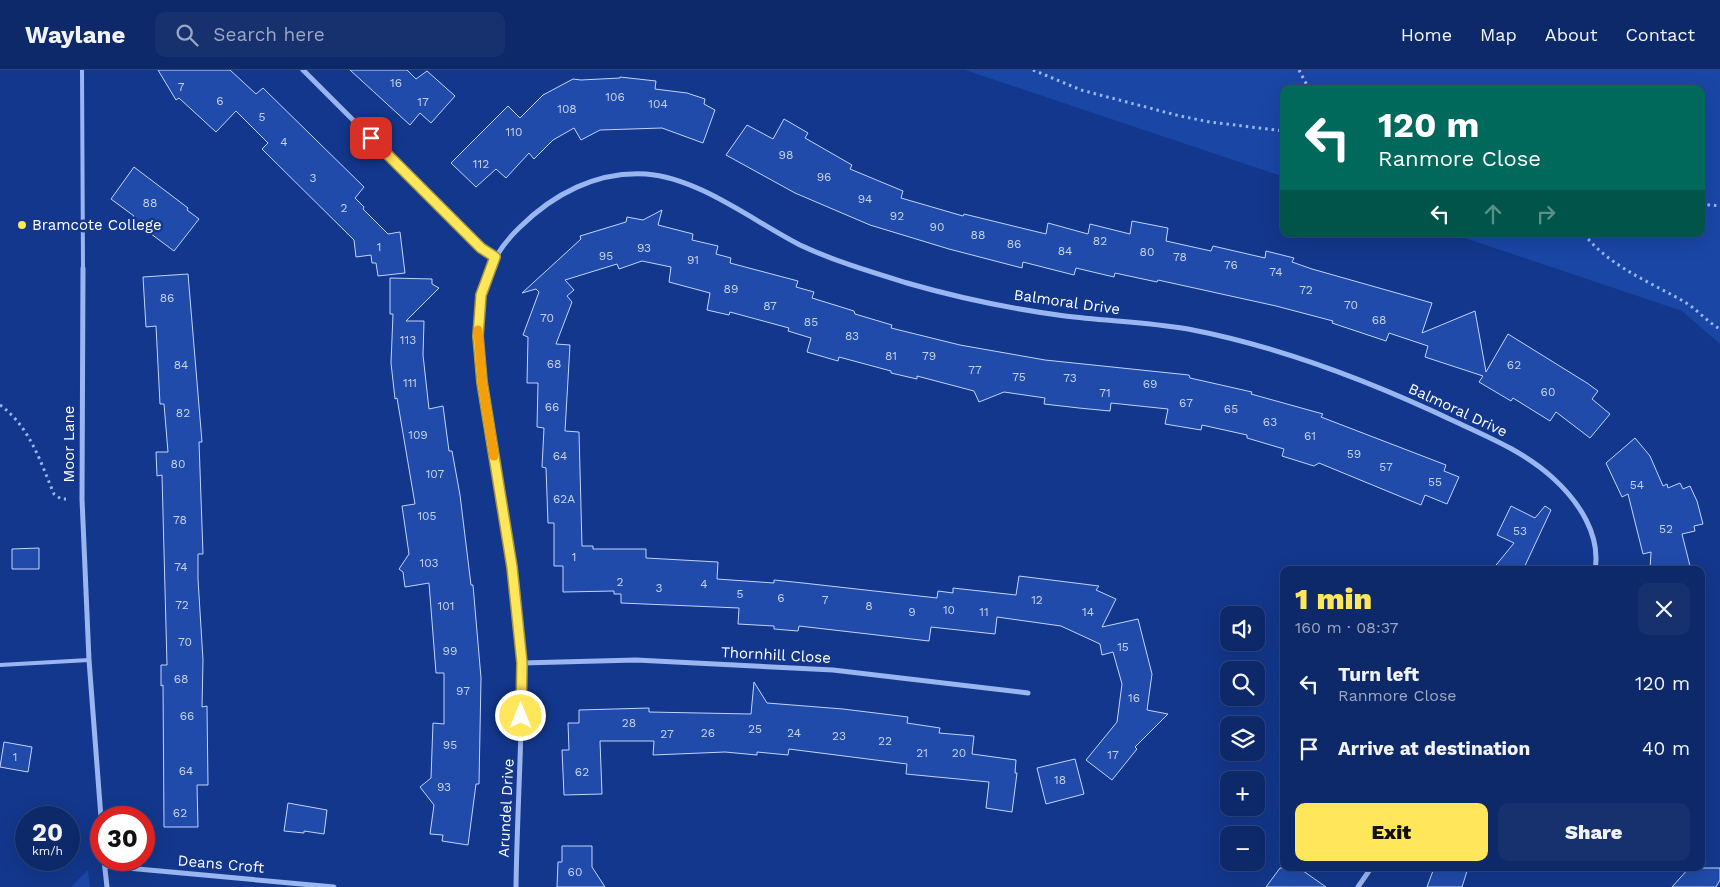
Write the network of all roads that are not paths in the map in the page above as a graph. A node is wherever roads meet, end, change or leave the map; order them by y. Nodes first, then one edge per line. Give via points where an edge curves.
1 (82, 70) edge
2 (303, 70) edge
3 (495, 257) junction
4 (83, 268) joint
5 (1595, 566) edge
6 (89, 660) junction
7 (522, 663) junction
8 (0, 665) edge
9 (1028, 693) dead end
10 (100, 806) edge
11 (155, 868) edge
12 (106, 871) edge
13 (1369, 871) edge
14 (1360, 886) edge
15 (107, 887) edge
16 (334, 887) edge
17 (516, 887) edge

1 - 4 lane, Moor Lane
2 - 3 street via 481,248
3 - 5 street, Balmoral Drive via 517,230 550,200 591,180 614,175 648,174 675,180 709,194 802,246 857,268 920,287 1060,316 1186,328 1321,363 1376,386 1517,451 1552,477 1575,500 1593,535
3 - 7 street, Arundel Drive via 481,295 478,336 482,382 512,567
4 - 6 street, Moor Lane via 82,499
6 - 8 lane
6 - 10 street, Moor Lane
7 - 9 street, Thornhill Close via 636,660 833,670
7 - 17 street, Arundel Drive
11 - 16 street, Deans Croft
12 - 15 street
13 - 14 street

